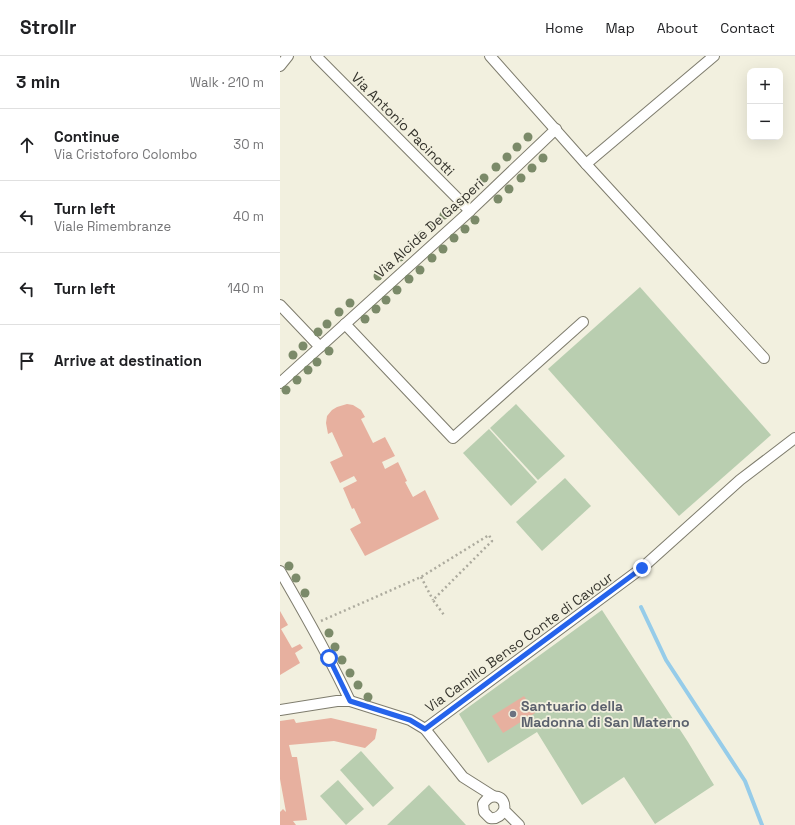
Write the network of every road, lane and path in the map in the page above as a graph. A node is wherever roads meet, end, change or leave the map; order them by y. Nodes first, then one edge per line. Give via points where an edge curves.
1 (288, 56) edge
2 (316, 56) edge
3 (490, 56) edge
4 (714, 56) edge
5 (280, 66) edge
6 (556, 129) junction
7 (586, 164) junction
8 (470, 211) junction
9 (280, 305) edge
10 (583, 322) dead end
11 (345, 324) junction
12 (320, 347) junction
13 (764, 358) dead end
14 (280, 383) edge
15 (795, 438) edge
16 (280, 571) edge
17 (421, 577) junction
18 (432, 600) junction
19 (444, 615) dead end
20 (322, 620) dead end
21 (350, 701) junction
22 (280, 710) edge
23 (425, 729) junction
24 (463, 777) junction
25 (492, 796) junction
26 (483, 804) junction
27 (501, 814) junction
28 (513, 825) edge
29 (519, 825) edge

1 - 5 street
2 - 8 street, Via Antonio Pacinotti
3 - 6 street
4 - 7 street
6 - 7 street
6 - 8 street, Via Alcide De Gasperi
7 - 13 street
8 - 11 street, Via Alcide De Gasperi
9 - 12 street
10 - 11 street via 452,438
11 - 12 street, Via Alcide De Gasperi
12 - 14 street, Via Alcide De Gasperi
15 - 23 street, Via Camillo Benso Conte di Cavour via 740,480 642,568
16 - 21 street via 312,626
17 - 18 path
17 - 18 path via 489,536 492,541
17 - 20 path
18 - 19 path
21 - 22 street
21 - 23 street via 410,720
23 - 24 street
24 - 25 street
24 - 26 street
25 - 26 street
25 - 27 street via 504,802
26 - 27 street via 486,816 494,818
27 - 28 street
27 - 29 street

